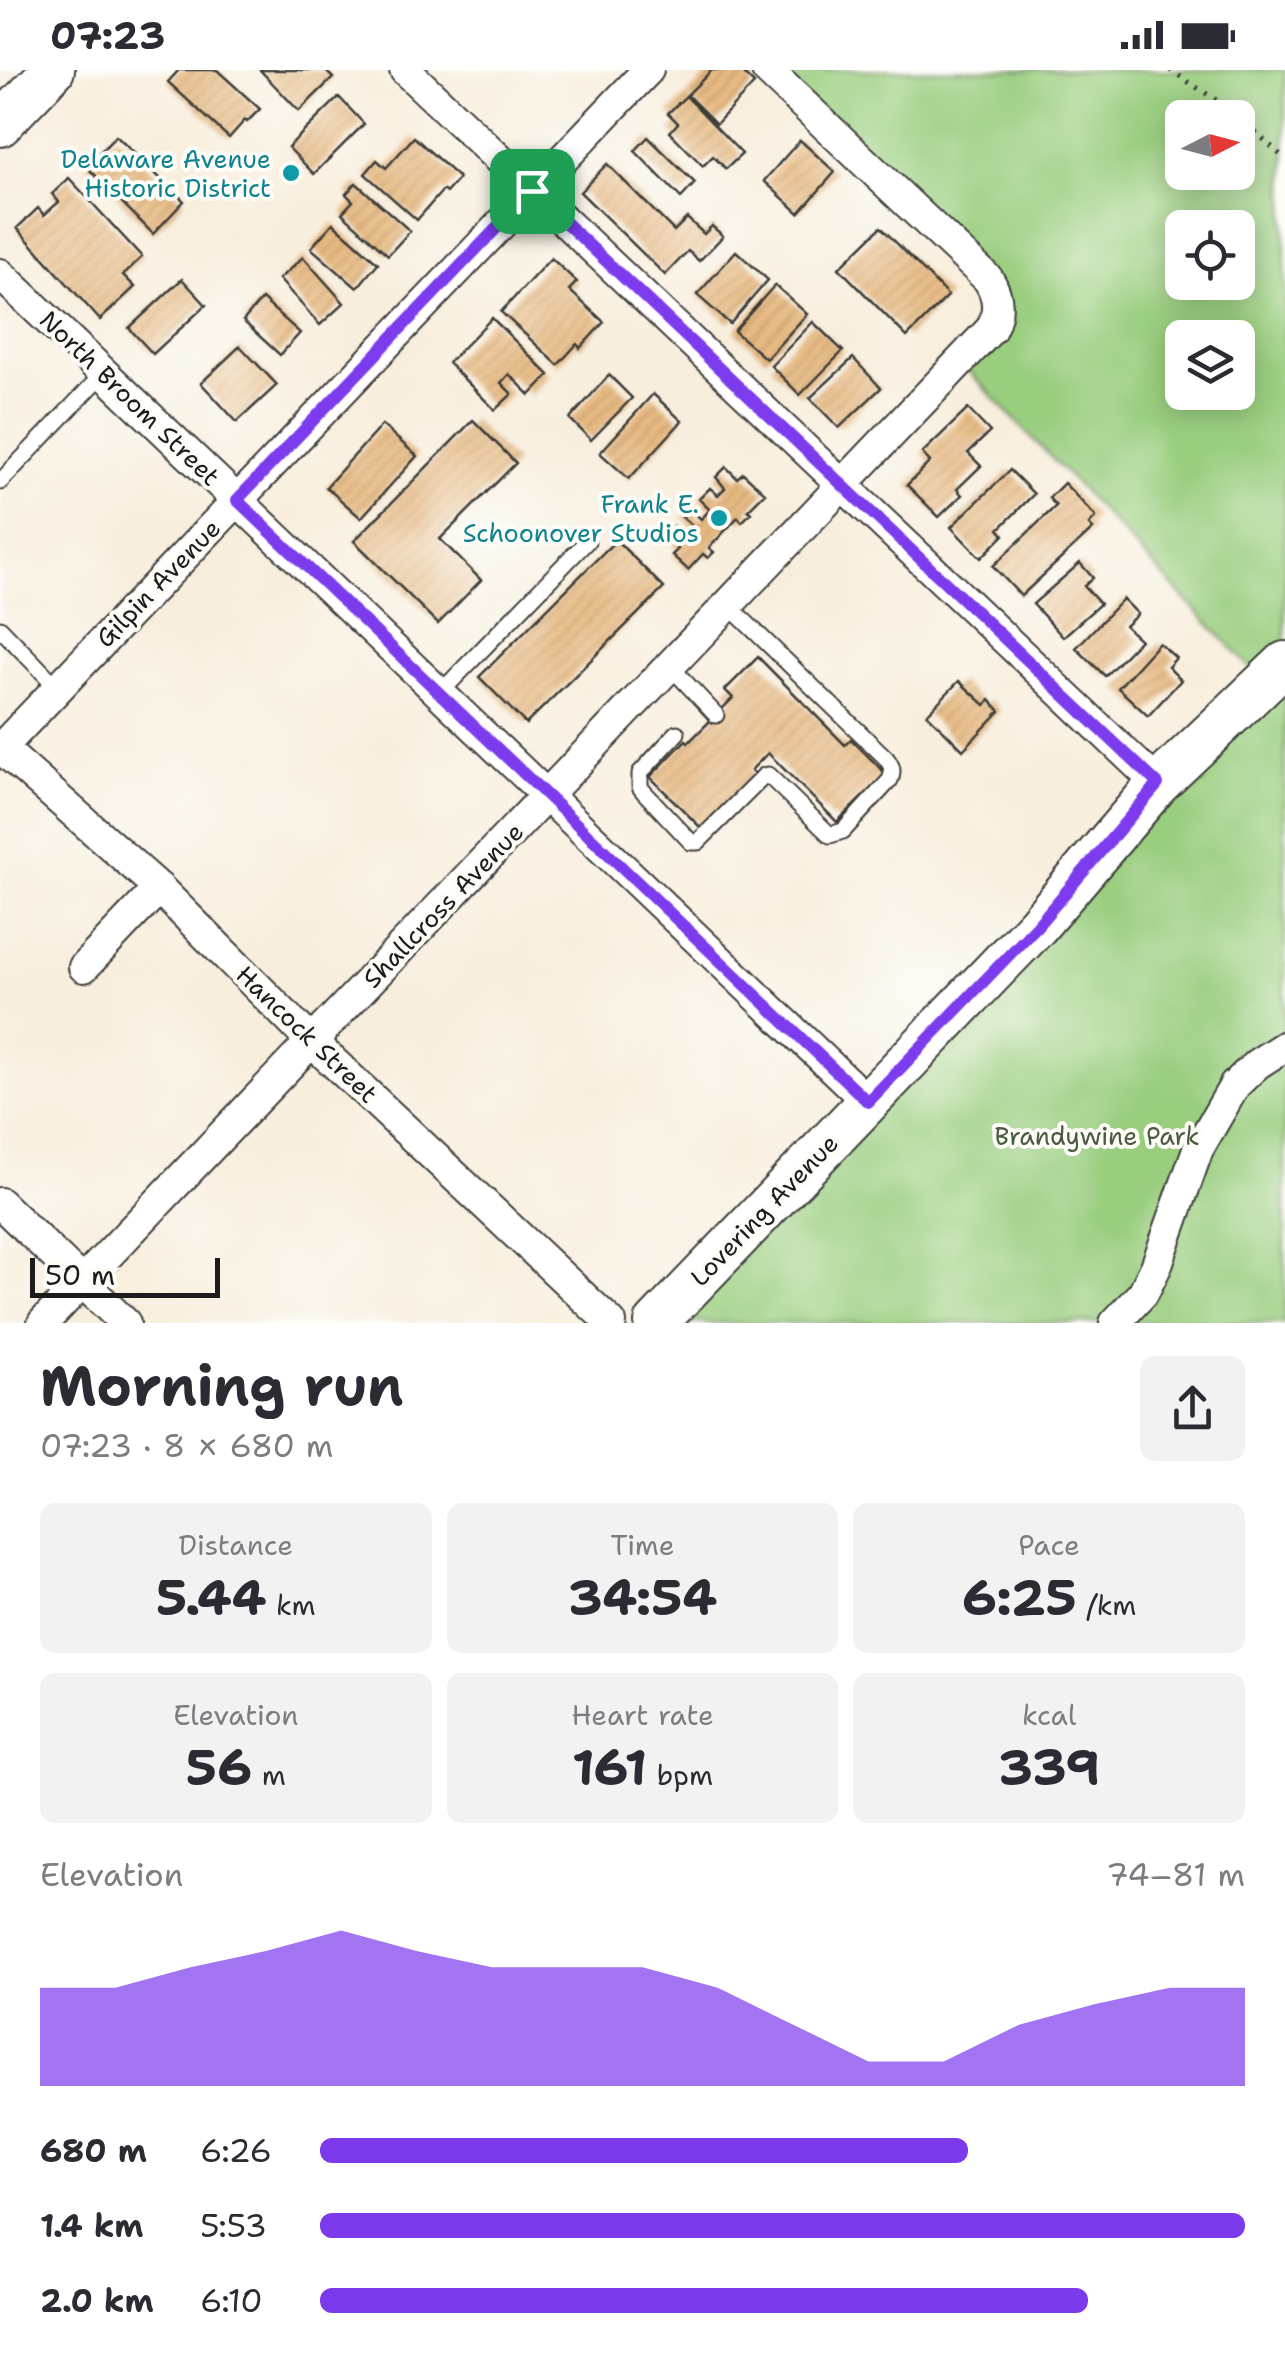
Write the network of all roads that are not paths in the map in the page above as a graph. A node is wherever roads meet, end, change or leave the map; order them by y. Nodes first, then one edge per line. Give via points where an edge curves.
1 (53, 70) edge
2 (405, 70) edge
3 (648, 70) edge
4 (767, 70) edge
5 (0, 125) edge
6 (532, 191) junction
7 (0, 274) edge
8 (104, 373) junction
9 (0, 482) edge
10 (843, 486) junction
11 (237, 500) junction
12 (587, 541) dead end
13 (729, 606) junction
14 (0, 628) edge
15 (1285, 664) edge
16 (671, 666) junction
17 (58, 688) junction
18 (439, 694) junction
19 (716, 715) dead end
20 (677, 733) dead end
21 (2, 744) edge
22 (1158, 784) junction
23 (547, 796) junction
24 (159, 888) junction
25 (84, 968) dead end
26 (312, 1042) junction
27 (1285, 1046) edge
28 (868, 1102) junction
29 (0, 1204) edge
30 (82, 1282) junction
31 (44, 1323) edge
32 (126, 1323) edge
33 (611, 1323) edge
34 (656, 1323) edge
35 (1115, 1323) edge

1 - 5 street
2 - 6 street
3 - 6 street, Gilpin Avenue
4 - 10 street, Shallcross Avenue via 996,293 996,321 986,336
6 - 10 street
6 - 11 street, Gilpin Avenue
7 - 8 street, North Broom Street
8 - 9 lane
8 - 11 street, North Broom Street
10 - 13 street, Shallcross Avenue
10 - 22 street
11 - 17 street, Gilpin Avenue
11 - 18 street, North Broom Street
12 - 18 lane
13 - 16 street, Shallcross Avenue
13 - 20 lane via 886,758 890,780 842,831 830,834 764,768 692,842 639,779
14 - 17 lane
15 - 22 street, Lovering Avenue
16 - 19 lane
16 - 23 street, Shallcross Avenue
17 - 21 street, Gilpin Avenue
18 - 23 street, North Broom Street
21 - 24 street, Hancock Street
22 - 28 street, Lovering Avenue via 1037,926
23 - 26 street, Shallcross Avenue
23 - 28 street, North Broom Street
24 - 25 street
24 - 26 street, Hancock Street
26 - 30 street, Shallcross Avenue
26 - 33 street, Hancock Street
27 - 35 street via 1235,1085 1198,1149 1143,1293
28 - 34 street, Lovering Avenue
29 - 30 street
30 - 31 street, Shallcross Avenue
30 - 32 street

